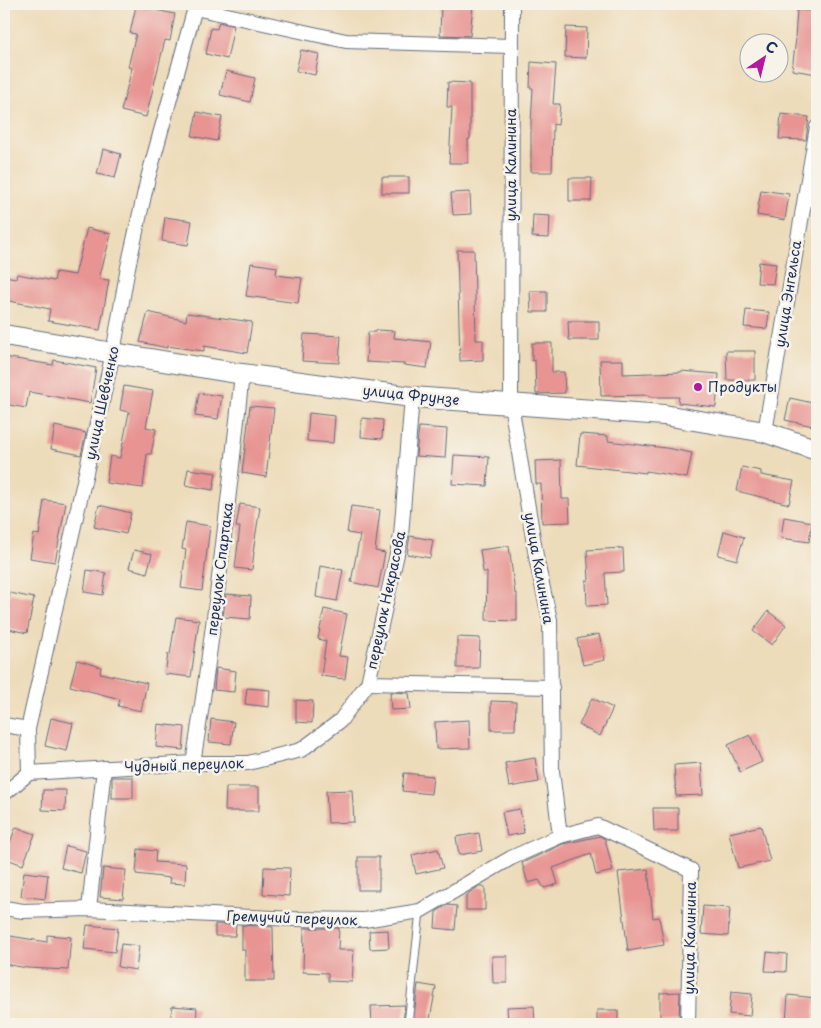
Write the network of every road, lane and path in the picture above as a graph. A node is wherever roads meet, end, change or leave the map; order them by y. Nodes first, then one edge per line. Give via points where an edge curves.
1 (512, 4) edge
2 (196, 6) edge
3 (511, 46) junction
4 (817, 128) edge
5 (815, 147) edge
6 (4, 335) edge
7 (113, 353) junction
8 (242, 374) junction
9 (412, 397) junction
10 (511, 404) junction
11 (765, 432) junction
12 (817, 450) edge
13 (368, 683) junction
14 (552, 687) junction
15 (4, 725) edge
16 (28, 730) junction
17 (193, 762) junction
18 (104, 768) junction
19 (29, 773) junction
20 (4, 794) edge
21 (560, 836) junction
22 (4, 908) edge
23 (89, 909) junction
24 (420, 911) junction
25 (408, 1024) edge
26 (688, 1024) edge

1 - 3 street, улица Калинина
2 - 3 street via 346,41
2 - 7 street, улица Шевченко via 148,178
3 - 10 street, улица Калинина
4 - 5 street, улица Энгельса
5 - 11 street, улица Энгельса
6 - 7 street, улица Фрунзе
7 - 8 street, улица Фрунзе
7 - 16 street, улица Шевченко
8 - 9 street, улица Фрунзе
8 - 17 street, переулок Спартака via 209,668
9 - 10 street, улица Фрунзе
9 - 13 street, переулок Некрасова via 401,536
10 - 11 street, улица Фрунзе via 664,414
10 - 14 street, улица Калинина via 550,620
11 - 12 street, улица Фрунзе
13 - 14 street
13 - 17 street, Чудный переулок via 340,721 301,750 248,763
14 - 21 street, улица Калинина via 552,771
15 - 16 street
16 - 19 street, улица Шевченко
17 - 18 street, Чудный переулок
18 - 19 street, Чудный переулок
18 - 23 street
19 - 20 street
21 - 24 street, Гремучий переулок via 510,858
21 - 26 street, улица Калинина via 598,826 691,870
22 - 23 street, Гремучий переулок via 24,911
23 - 24 street, Гремучий переулок via 364,920
24 - 25 lane

